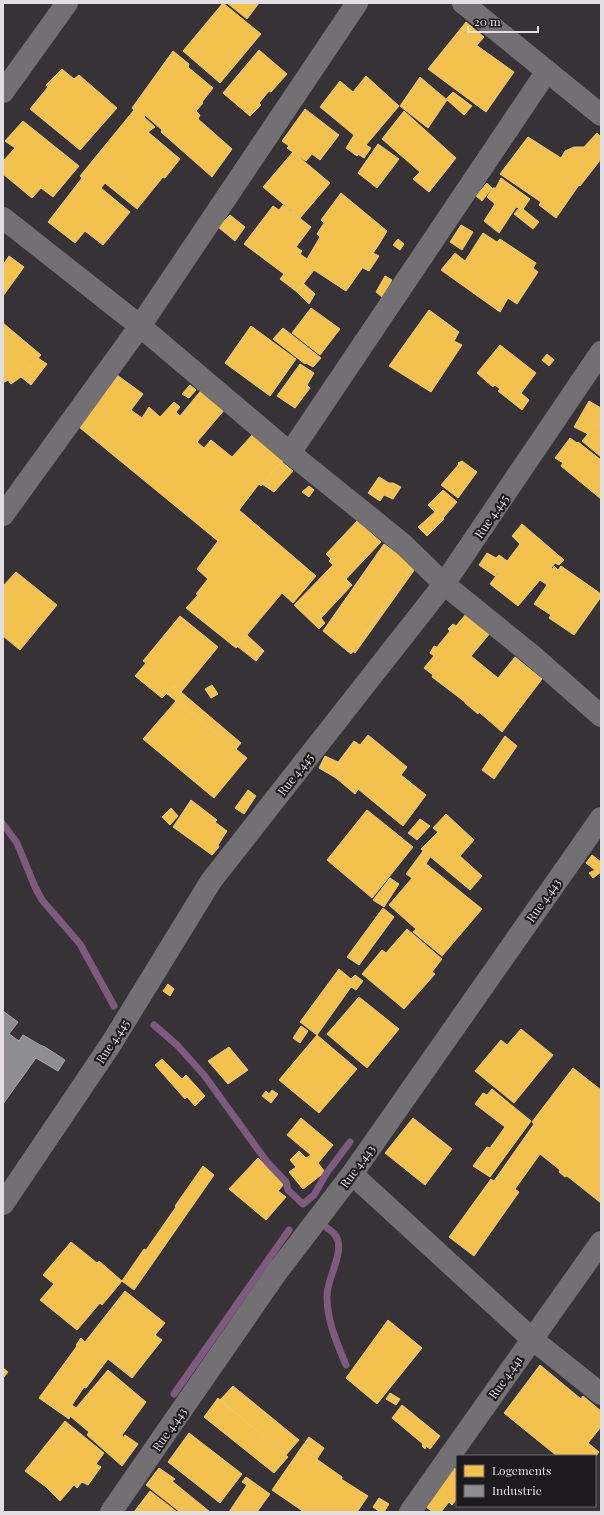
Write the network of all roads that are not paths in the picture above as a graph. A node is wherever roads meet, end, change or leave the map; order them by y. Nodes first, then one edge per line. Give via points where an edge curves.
1 (67, 3) edge
2 (358, 3) edge
3 (463, 3) edge
4 (547, 71) junction
5 (3, 92) edge
6 (601, 115) edge
7 (3, 218) edge
8 (140, 326) junction
9 (601, 352) edge
10 (290, 453) junction
11 (3, 515) edge
12 (444, 584) junction
13 (601, 716) edge
14 (601, 818) edge
15 (352, 1174) junction
16 (3, 1204) edge
17 (601, 1242) edge
18 (532, 1339) junction
19 (601, 1394) edge
20 (111, 1512) edge
21 (410, 1512) edge

1 - 5 street
2 - 8 street
3 - 4 street
4 - 6 street
4 - 10 street
7 - 8 street
8 - 10 street
8 - 11 street
9 - 12 street, Rue 4.445
10 - 12 street via 403,544
12 - 13 street via 533,656
12 - 16 street, Rue 4.445 via 211,881 111,1044
14 - 15 street, Rue 4.443
15 - 18 street
15 - 20 street, Rue 4.443 via 277,1272
17 - 18 street, Rue 4.441
18 - 19 street
18 - 21 street, Rue 4.441

